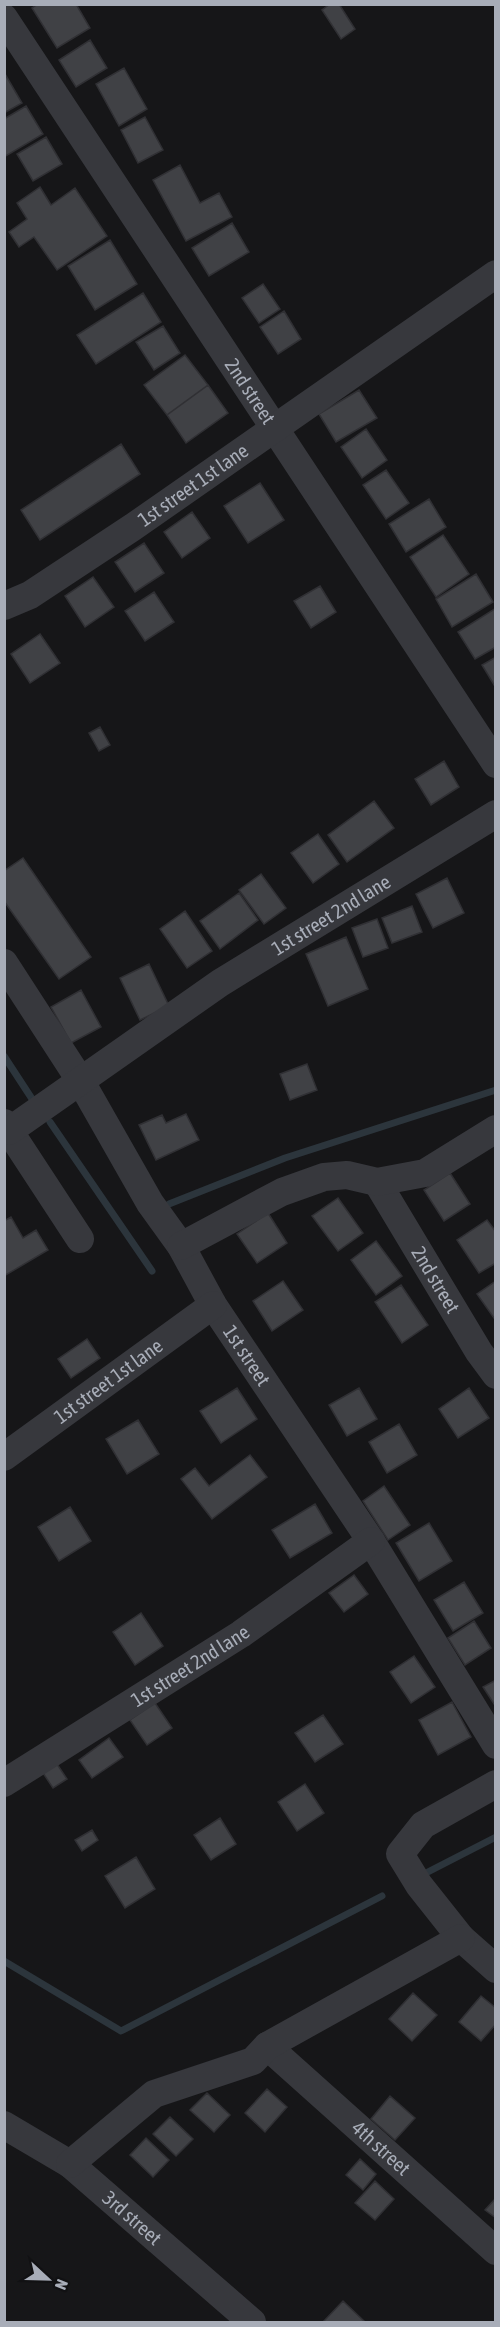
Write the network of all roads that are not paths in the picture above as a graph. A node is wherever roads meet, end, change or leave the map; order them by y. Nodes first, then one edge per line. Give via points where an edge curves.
1 (4, 18) edge
2 (495, 274) edge
3 (274, 428) junction
4 (4, 606) edge
5 (495, 764) edge
6 (495, 814) edge
7 (4, 963) edge
8 (80, 1080) junction
9 (7, 1127) edge
10 (495, 1129) edge
11 (377, 1182) junction
12 (80, 1239) dead end
13 (181, 1246) junction
14 (213, 1305) junction
15 (495, 1375) edge
16 (4, 1457) edge
17 (371, 1541) junction
18 (495, 1745) edge
19 (4, 1783) edge
20 (495, 1784) edge
21 (461, 1938) junction
22 (495, 1969) edge
23 (267, 2046) junction
24 (4, 2125) edge
25 (70, 2164) junction
26 (495, 2251) edge
27 (252, 2322) edge

1 - 3 street, 2nd street
2 - 3 street, 1st street 1st lane
3 - 4 street, 1st street 1st lane via 30,595
3 - 5 street, 2nd street
6 - 8 street, 1st street 2nd lane via 220,983
7 - 8 street, 1st street
8 - 9 street, 1st street 2nd lane
8 - 13 street, 1st street via 150,1203
9 - 12 street
10 - 11 street via 425,1173
11 - 13 street via 347,1175 324,1177 282,1192
11 - 15 street, 2nd street
13 - 14 street, 1st street
14 - 16 street, 1st street 1st lane
14 - 17 street, 1st street
17 - 18 street, 1st street
17 - 19 street, 1st street 2nd lane via 240,1634
20 - 21 street via 423,1825 400,1854
21 - 22 street
21 - 23 street
23 - 25 street via 253,2061 154,2094
23 - 26 street, 4th street
24 - 25 street, 3rd street
25 - 27 street, 3rd street

